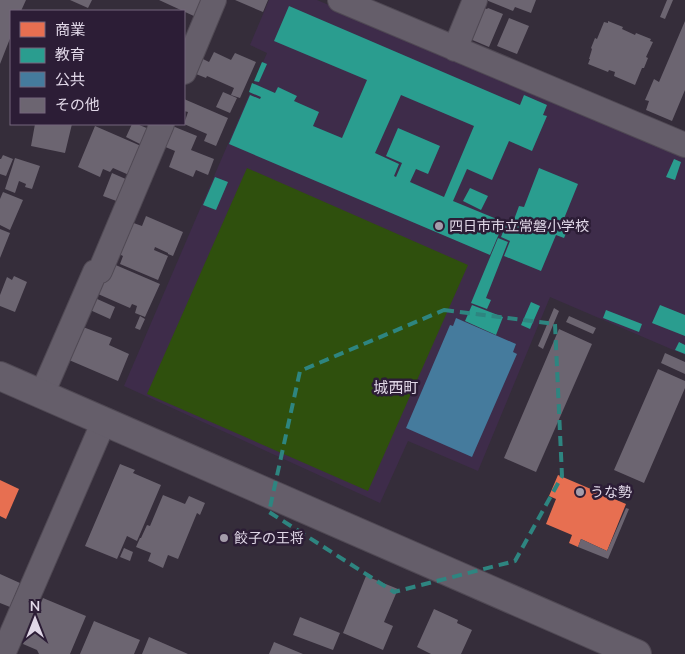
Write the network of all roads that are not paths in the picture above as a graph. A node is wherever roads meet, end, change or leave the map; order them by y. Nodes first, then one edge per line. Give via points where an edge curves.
1 (214, 0) edge
2 (340, 0) edge
3 (475, 0) edge
4 (455, 49) junction
5 (185, 70) edge
6 (162, 125) edge
7 (685, 145) edge
8 (0, 376) edge
9 (42, 394) junction
10 (104, 421) junction
11 (3, 654) edge
12 (637, 654) edge

1 - 5 street
2 - 4 street
3 - 4 street
4 - 7 street
6 - 9 street via 100,271 95,272
8 - 9 street
9 - 10 street
10 - 11 street
10 - 12 street

